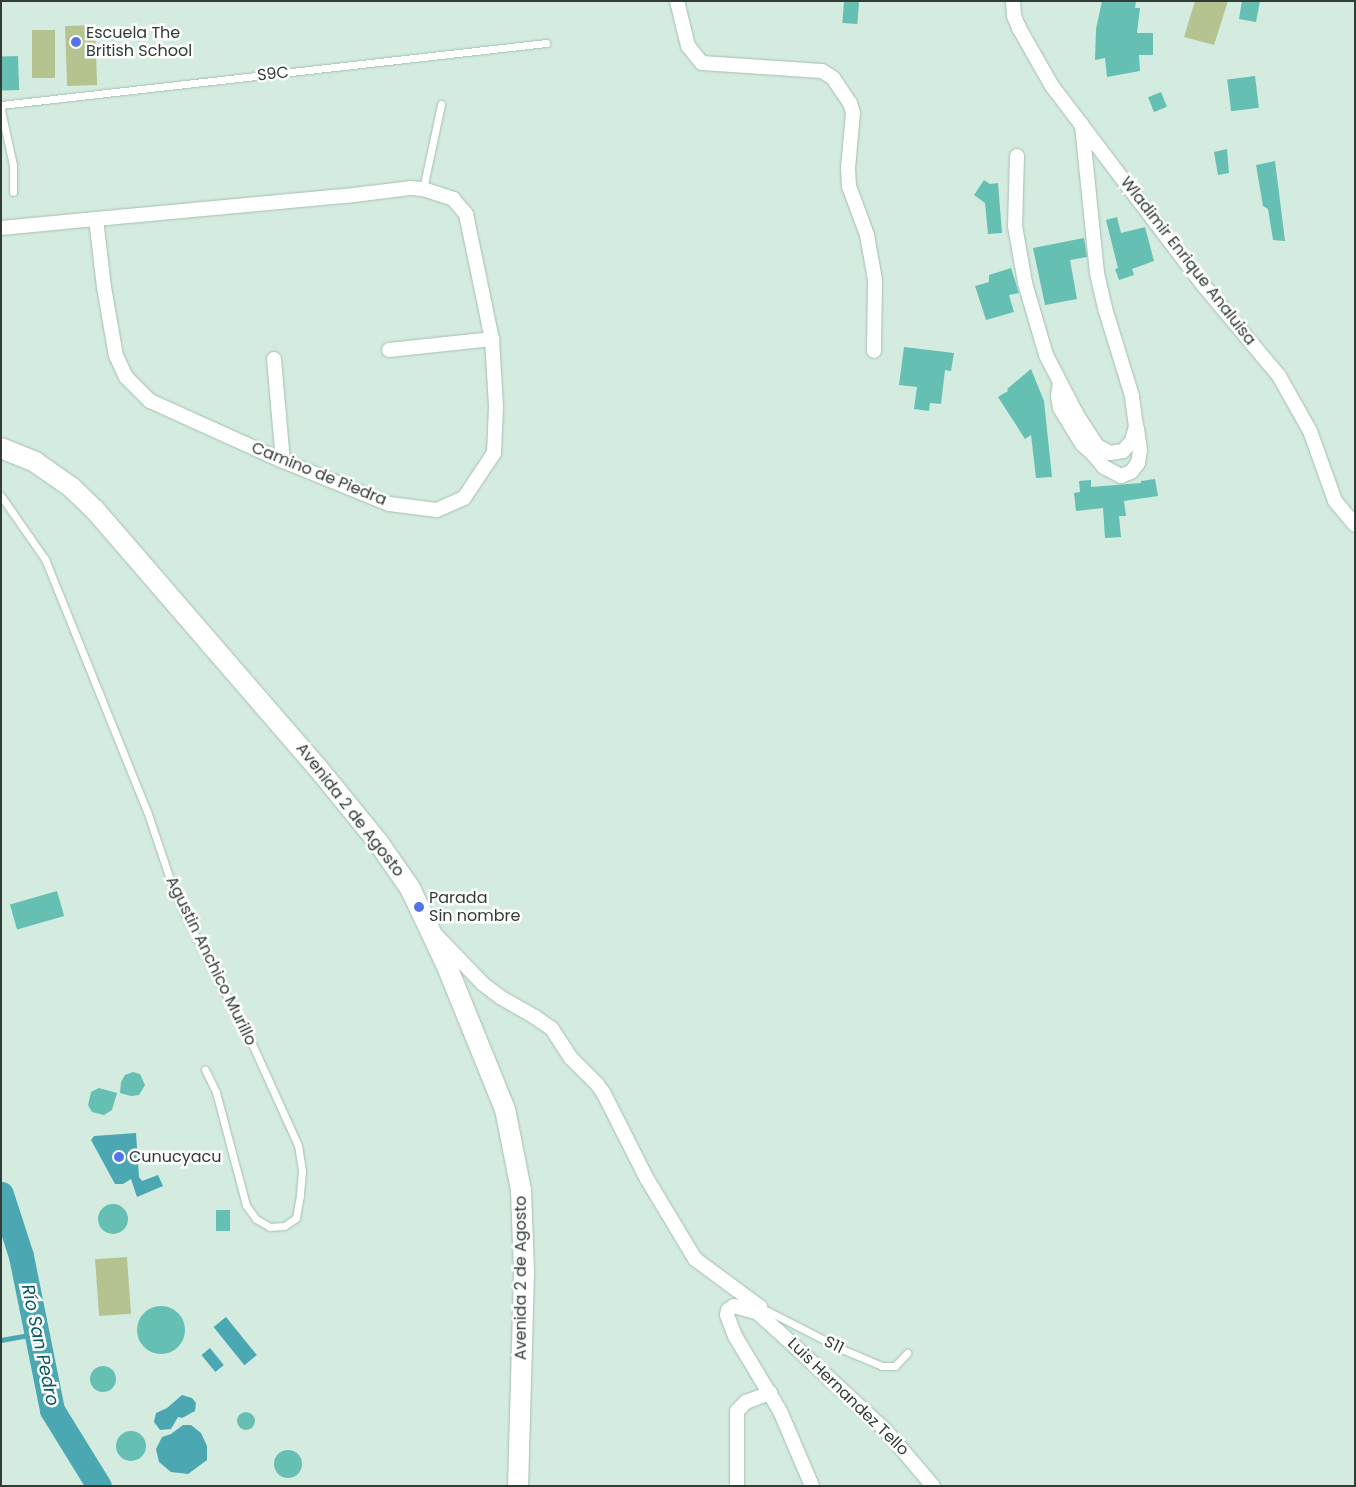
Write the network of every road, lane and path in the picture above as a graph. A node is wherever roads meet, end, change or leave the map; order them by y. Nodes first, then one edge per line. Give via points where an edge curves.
1 (677, 1) edge
2 (1013, 1) edge
3 (546, 43) dead end
4 (441, 104) dead end
5 (1, 105) edge
6 (1, 110) edge
7 (1082, 125) junction
8 (1017, 156) dead end
9 (423, 189) junction
10 (13, 192) dead end
11 (96, 219) junction
12 (1, 228) edge
13 (492, 339) junction
14 (388, 350) dead end
15 (874, 351) dead end
16 (274, 359) dead end
17 (1136, 426) junction
18 (1, 448) edge
19 (1095, 450) junction
20 (284, 461) junction
21 (1, 496) edge
22 (1355, 525) edge
23 (428, 926) junction
24 (205, 1069) dead end
25 (759, 1310) junction
26 (907, 1353) dead end
27 (770, 1392) junction
28 (518, 1486) edge
29 (737, 1486) edge
30 (812, 1486) edge
31 (933, 1486) edge

1 - 15 street via 688,46 702,63 822,71 832,78 850,102 853,114 849,186 868,235 875,280
2 - 7 street, Wladimir Enrique Analuisa via 1014,16 1029,49
3 - 5 lane, S9C
4 - 9 lane
6 - 10 lane via 13,165
7 - 17 street via 1097,273 1132,396
7 - 22 street, Wladimir Enrique Analuisa via 1204,286 1279,376 1310,431 1335,501
8 - 19 street via 1015,226 1025,283 1046,355
9 - 11 street, Camino de Piedra
9 - 13 street, Camino de Piedra via 453,199 466,214
11 - 12 street, Camino de Piedra
11 - 20 street, Camino de Piedra via 116,356 126,377 150,401
13 - 14 street
13 - 20 street, Camino de Piedra via 496,407 494,452 464,498 438,510 390,504
16 - 20 street
17 - 19 street via 1132,441 1123,451
17 - 19 street via 1140,450 1138,463 1131,472 1121,476 1113,473
18 - 23 main road, Avenida 2 de Agosto via 35,462 71,487 95,510 378,842 410,888
21 - 24 lane, Agustin Anchico Murillo via 45,559 147,811 175,894 248,1035 298,1145 302,1170 300,1195 296,1218 284,1226 270,1227 256,1219 246,1205 216,1092
23 - 25 street, Luis Hernandez Tello via 483,984 552,1029 571,1058 604,1094 647,1180 695,1259
23 - 28 main road, Avenida 2 de Agosto via 505,1109 521,1190 524,1273
25 - 26 lane, S11 via 882,1366 895,1366
25 - 27 street via 734,1306 727,1315 735,1336
25 - 31 street, Luis Hernandez Tello via 887,1432
27 - 29 street via 746,1402 737,1411
27 - 30 street

